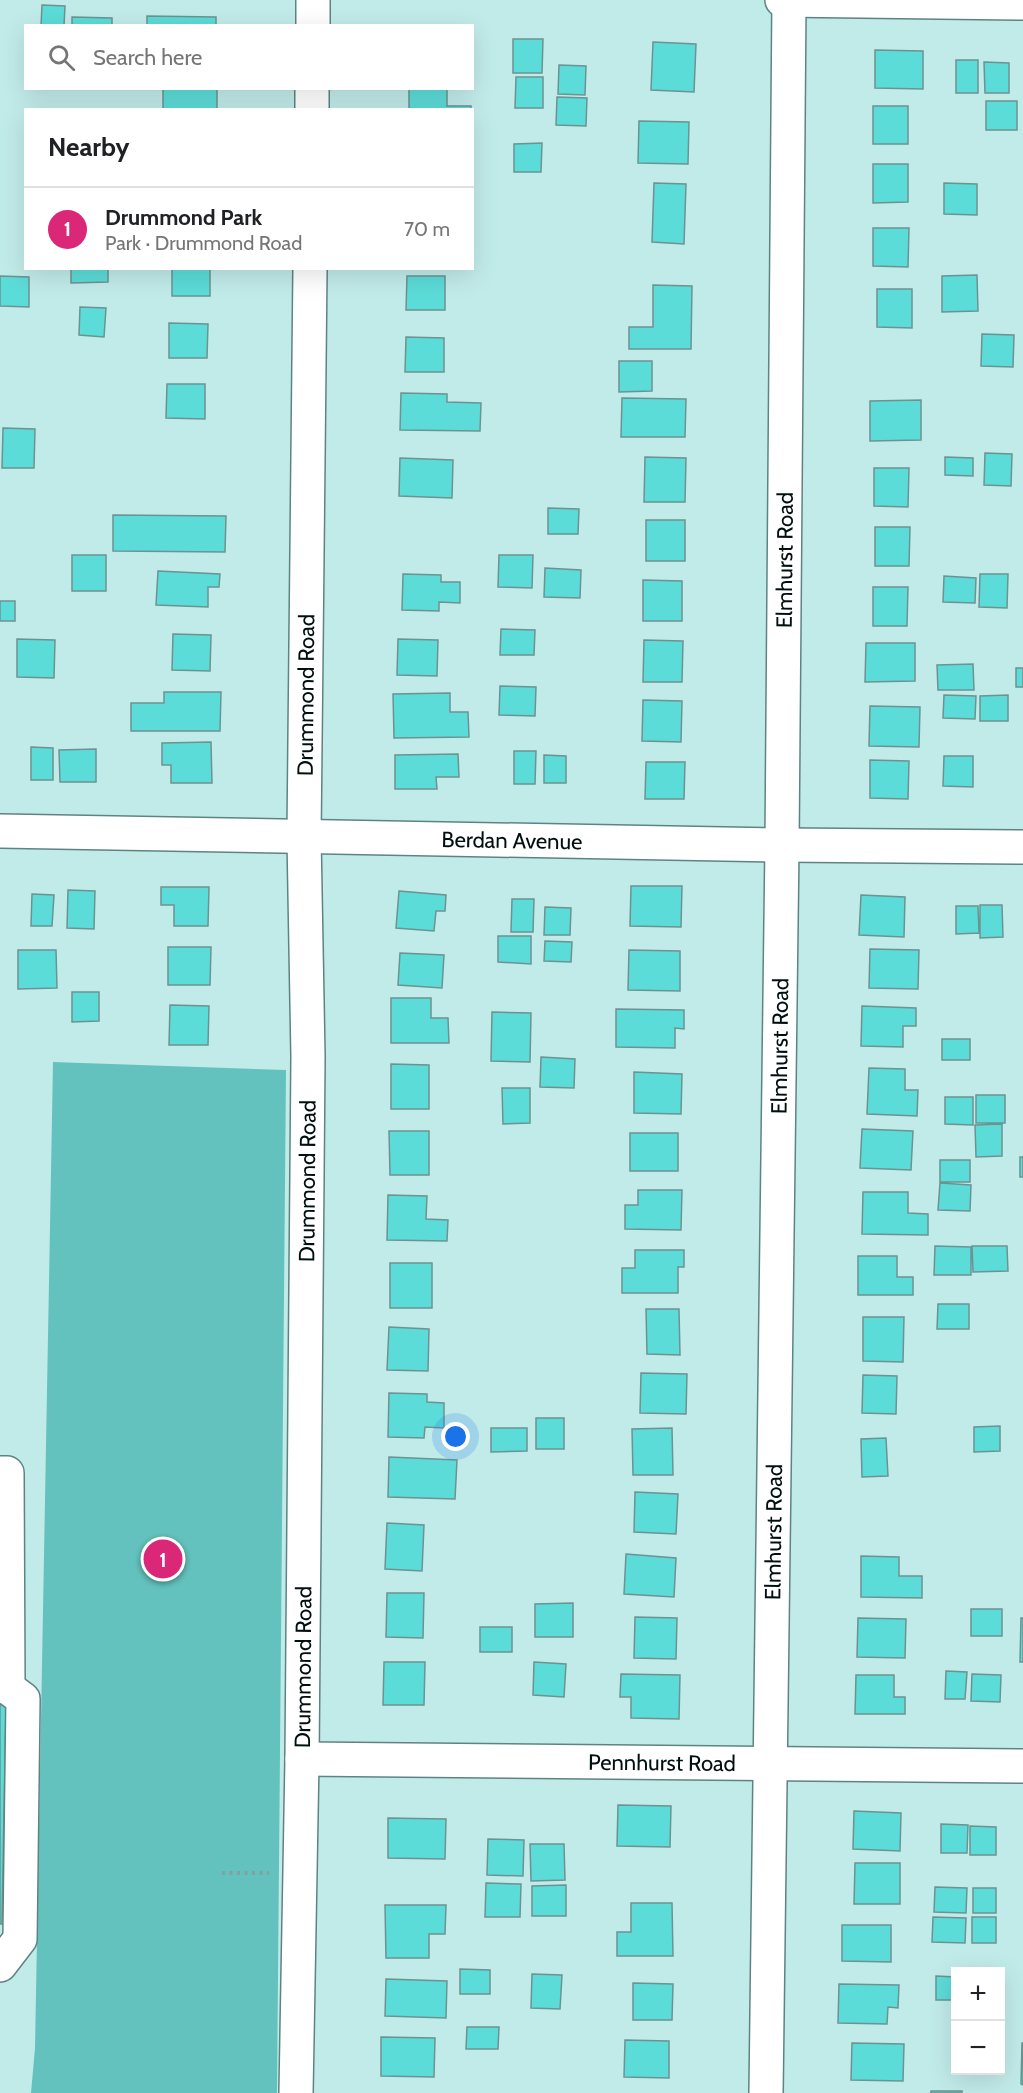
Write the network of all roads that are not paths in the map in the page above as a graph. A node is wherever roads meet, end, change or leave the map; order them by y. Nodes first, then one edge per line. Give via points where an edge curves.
1 (313, 0) edge
2 (786, 0) edge
3 (1023, 3) edge
4 (313, 24) edge
5 (312, 90) edge
6 (312, 108) edge
7 (310, 270) edge
8 (0, 831) edge
9 (304, 837) junction
10 (782, 845) junction
11 (1023, 847) edge
12 (0, 1473) edge
13 (4, 1685) edge
14 (302, 1759) junction
15 (771, 1764) junction
16 (1023, 1766) edge
17 (0, 1965) edge
18 (296, 2093) edge
19 (766, 2093) edge

1 - 4 street
2 - 3 street
2 - 10 street, Elmhurst Road
5 - 6 street
7 - 9 street, Drummond Road
8 - 9 street, Berdan Avenue
9 - 10 street, Berdan Avenue
9 - 14 street, Drummond Road via 309,1057
10 - 11 street, Berdan Avenue
10 - 15 street, Elmhurst Road
12 - 13 street via 7,1473
13 - 17 street via 23,1699 20,1939
14 - 15 street, Pennhurst Road
14 - 18 street, Drummond Road
15 - 16 street, Pennhurst Road
15 - 19 street, Elmhurst Road

